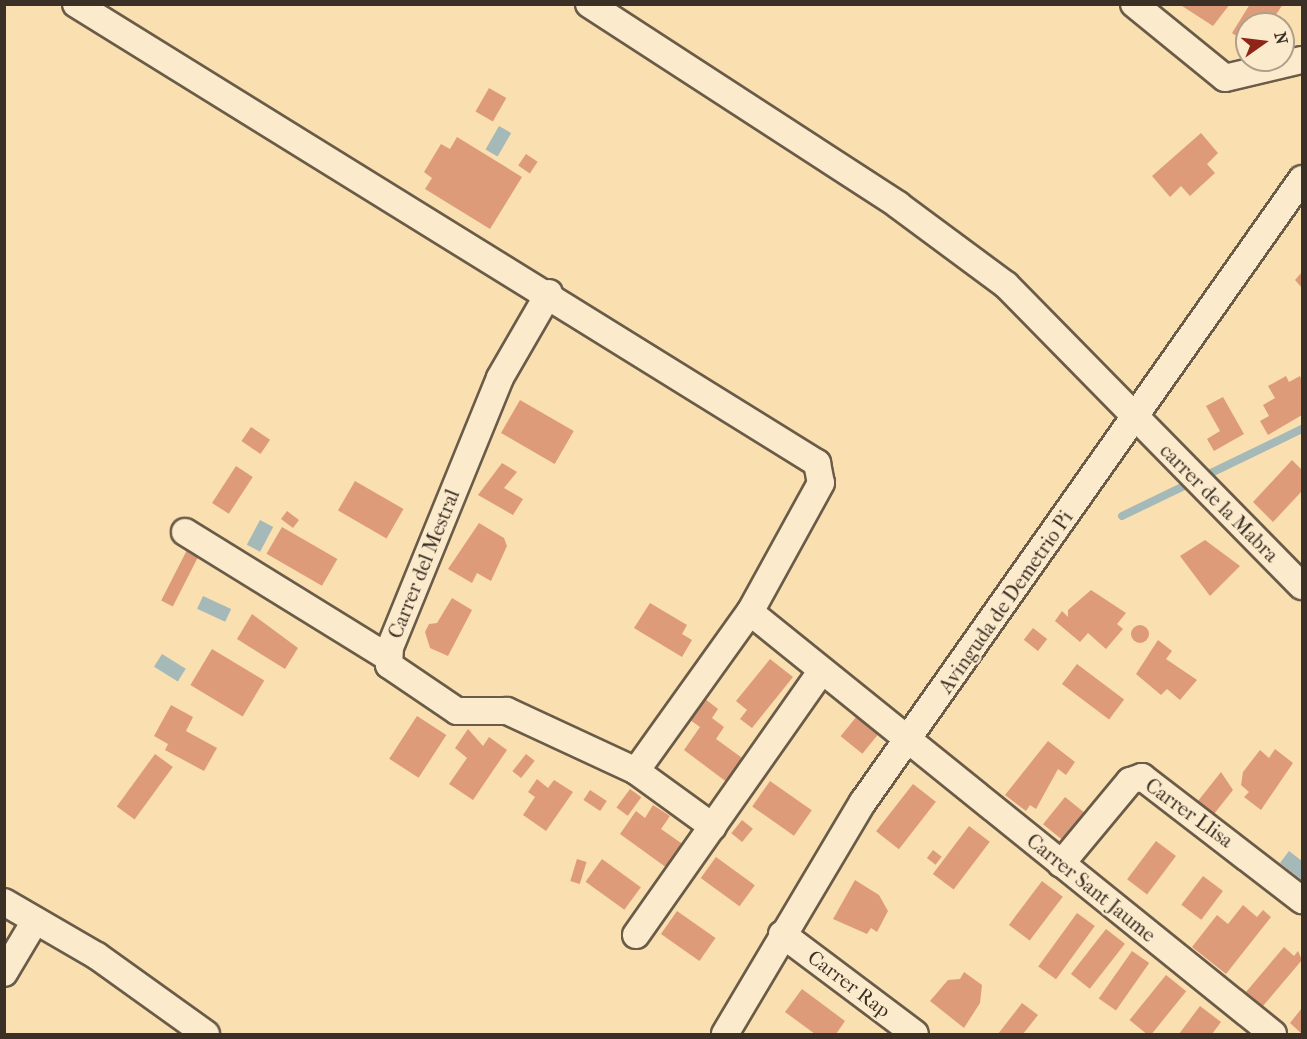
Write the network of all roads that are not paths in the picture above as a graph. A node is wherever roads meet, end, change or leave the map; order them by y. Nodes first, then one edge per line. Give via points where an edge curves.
1 (76, 4) edge
2 (589, 4) edge
3 (1134, 4) edge
4 (1302, 60) edge
5 (1302, 179) edge
6 (549, 293) junction
7 (1134, 421) junction
8 (185, 532) dead end
9 (1302, 586) edge
10 (750, 612) junction
11 (387, 657) junction
12 (821, 672) junction
13 (909, 742) junction
14 (636, 771) junction
15 (713, 827) junction
16 (1061, 864) junction
17 (1302, 900) edge
18 (4, 902) edge
19 (35, 921) junction
20 (782, 934) junction
21 (636, 935) dead end
22 (4, 973) edge
23 (206, 1035) edge
24 (725, 1035) edge
25 (915, 1035) edge
26 (1273, 1035) edge

1 - 6 street
2 - 7 street, carrer de la Mabra via 898,205 1006,285
3 - 4 street via 1226,78
5 - 7 street, Avinguda de Demetrio Pi
6 - 10 street via 816,463 823,473
6 - 11 street, Carrer del Mestral via 500,378
7 - 9 street, carrer de la Mabra
7 - 13 street, Avinguda de Demetrio Pi
8 - 11 street
10 - 12 street, Carrer Sant Jaume
10 - 14 street
11 - 14 street, Carrer del Mestral via 396,673 457,711 507,711
12 - 13 street, Carrer Sant Jaume
12 - 15 street
13 - 16 street, Carrer Sant Jaume
13 - 20 street, Avinguda de Demetrio Pi via 837,840
14 - 15 street, Carrer del Mestral
15 - 21 street
16 - 17 street, Carrer Llisa via 1131,781 1142,777
16 - 26 street, Carrer Sant Jaume
18 - 19 street
19 - 22 street
19 - 23 street via 97,956
20 - 24 street, Avinguda de Demetrio Pi
20 - 25 street, Carrer Rap

